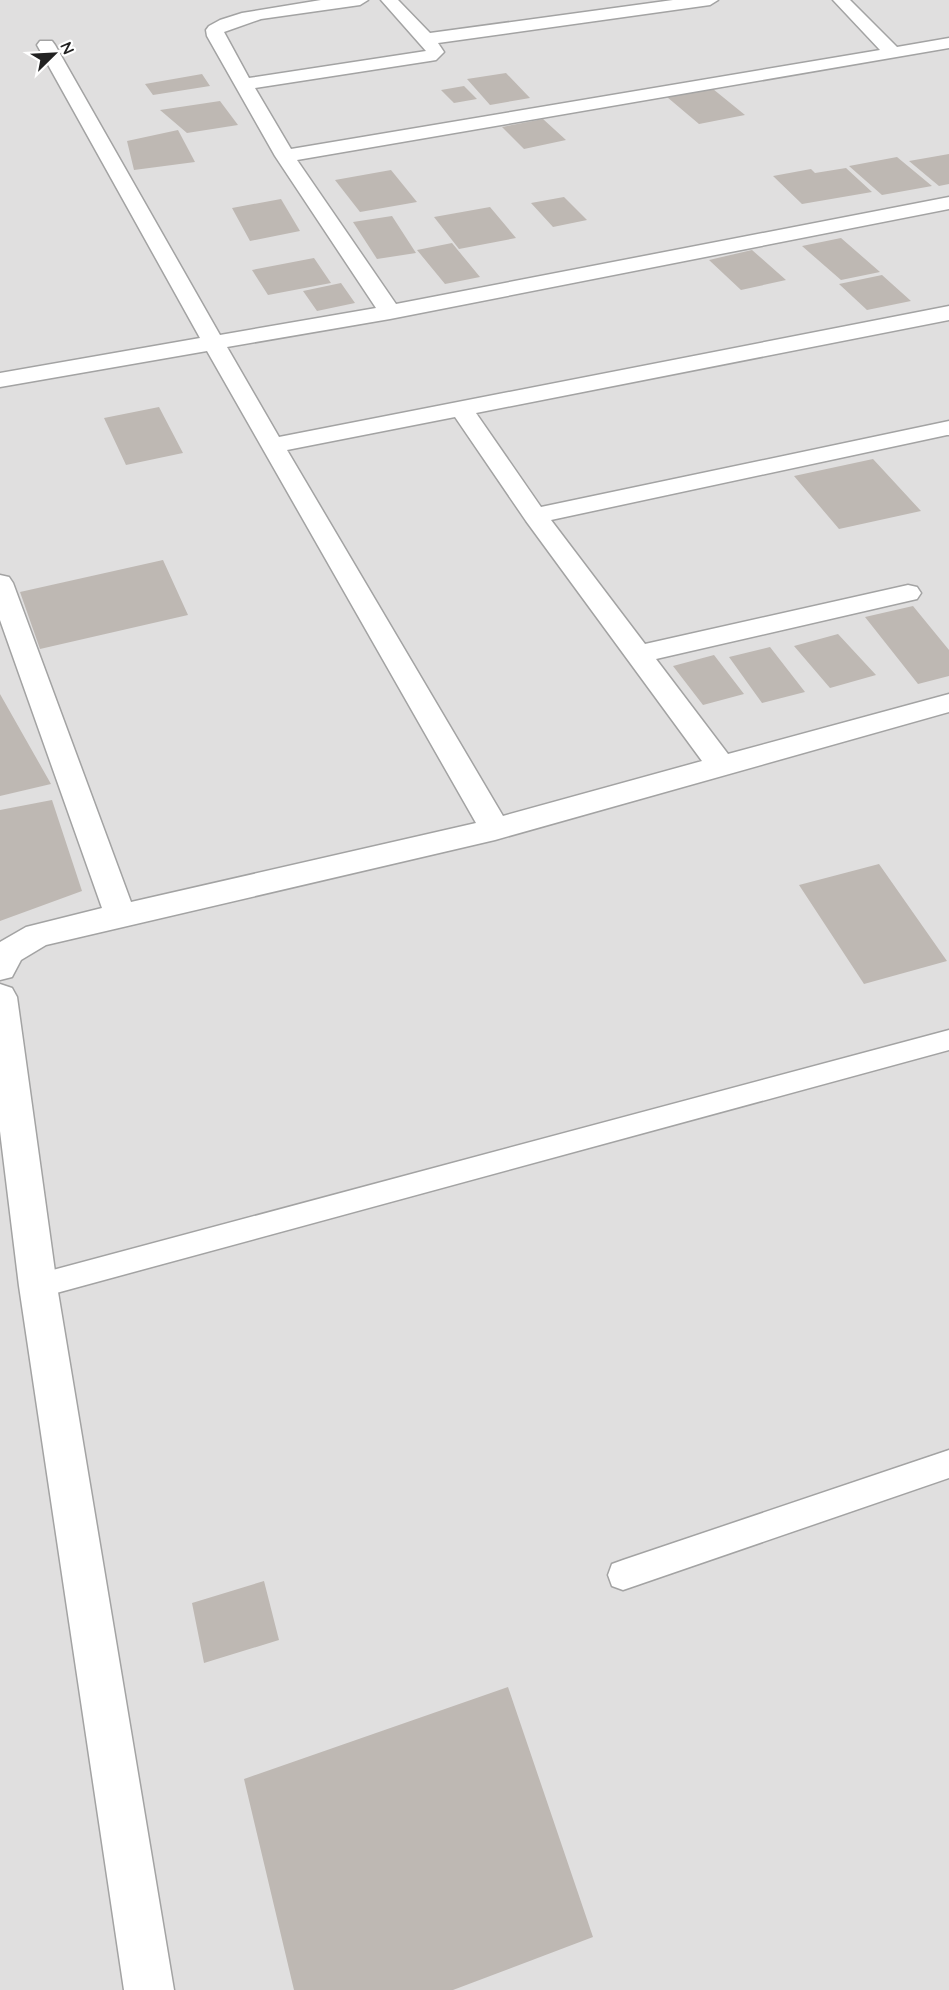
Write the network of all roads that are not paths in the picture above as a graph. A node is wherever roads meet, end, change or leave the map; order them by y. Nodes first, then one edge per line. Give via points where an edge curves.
1 (360, 0) edge
2 (389, 0) edge
3 (710, 0) edge
4 (841, 0) edge
5 (261, 7) edge
6 (426, 39) junction
7 (949, 42) edge
8 (46, 45) dead end
9 (893, 53) junction
10 (244, 84) junction
11 (285, 156) junction
12 (949, 203) edge
13 (390, 312) junction
14 (949, 313) edge
15 (214, 343) junction
16 (0, 380) edge
17 (461, 409) junction
18 (947, 428) dead end
19 (272, 446) junction
20 (536, 516) junction
21 (0, 583) edge
22 (909, 593) dead end
23 (637, 655) junction
24 (949, 703) edge
25 (721, 766) junction
26 (495, 829) junction
27 (120, 914) junction
28 (0, 968) edge
29 (0, 997) edge
30 (949, 1040) edge
31 (38, 1286) junction
32 (949, 1464) edge
33 (623, 1575) dead end
34 (149, 1990) edge

1 - 5 street
2 - 6 street
3 - 6 street
4 - 9 street
5 - 10 street via 215,30
6 - 10 street via 435,52 430,56
7 - 9 street
8 - 15 street
9 - 11 street
10 - 11 street
11 - 13 street
12 - 13 street
13 - 15 street
14 - 17 street
15 - 16 street
15 - 19 street
17 - 19 street
17 - 20 street
18 - 20 street
19 - 26 street
20 - 23 street
21 - 27 street
22 - 23 street
23 - 25 street
24 - 25 street
25 - 26 street
26 - 27 street
27 - 28 street via 37,935 10,951
29 - 31 street
30 - 31 lane
31 - 34 street
32 - 33 lane

